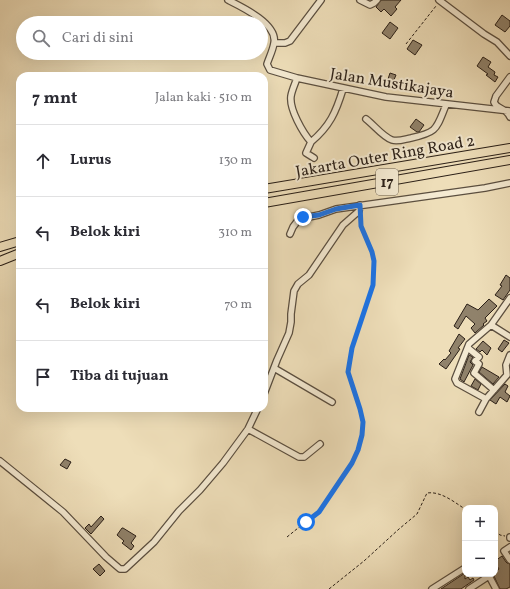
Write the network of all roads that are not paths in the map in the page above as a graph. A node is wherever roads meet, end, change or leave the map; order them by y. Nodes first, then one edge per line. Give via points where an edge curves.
1 (228, 0) edge
2 (321, 0) edge
3 (360, 0) edge
4 (377, 0) edge
5 (440, 0) edge
6 (254, 16) edge
7 (268, 27) edge
8 (275, 43) junction
9 (510, 56) edge
10 (510, 77) edge
11 (297, 78) junction
12 (343, 89) junction
13 (446, 105) junction
14 (509, 113) edge
15 (366, 119) dead end
16 (311, 142) junction
17 (510, 148) edge
18 (314, 158) dead end
19 (510, 160) edge
20 (510, 182) edge
21 (268, 188) edge
22 (268, 202) edge
23 (359, 208) junction
24 (290, 234) dead end
25 (16, 242) edge
26 (0, 248) edge
27 (16, 255) edge
28 (0, 261) edge
29 (510, 298) edge
30 (491, 325) junction
31 (510, 337) edge
32 (468, 348) junction
33 (510, 356) edge
34 (274, 368) junction
35 (508, 376) edge
36 (268, 384) edge
37 (494, 390) junction
38 (486, 399) junction
39 (332, 402) dead end
40 (256, 412) edge
41 (479, 412) dead end
42 (248, 429) junction
43 (320, 444) dead end
44 (0, 461) edge
45 (510, 547) edge
46 (510, 560) edge
47 (462, 570) edge
48 (485, 577) edge
49 (489, 577) edge
50 (432, 589) edge
51 (469, 589) edge
52 (496, 589) edge

1 - 6 street
2 - 8 street via 290,41
3 - 4 street via 370,5
5 - 9 street via 497,42
7 - 8 street
8 - 11 street, Jalan Mustikajaya via 267,64 270,70
10 - 14 street via 494,102
11 - 12 street, Jalan Mustikajaya
11 - 16 street via 291,96 294,112
12 - 13 street, Jalan Mustikajaya
12 - 16 street via 329,124
13 - 14 street, Jalan Mustikajaya
13 - 15 street via 433,131 395,141
16 - 18 street via 306,153
17 - 21 highway, Jakarta Outer Ring Road 2 / 17
19 - 22 highway, Jakarta Outer Ring Road 2 / 17
20 - 23 street
23 - 24 street via 336,209 299,219
23 - 34 street via 343,225 309,275 294,291 290,328
25 - 26 highway
27 - 28 highway
29 - 30 street
30 - 31 street
30 - 32 street via 472,341
32 - 37 street via 479,357 475,361 479,364 473,372
32 - 38 street via 455,377 456,381
33 - 35 street via 506,365
34 - 36 street
34 - 39 street
35 - 37 street
37 - 38 street
38 - 41 street
40 - 42 street
42 - 43 street via 300,457 304,457
42 - 44 street via 224,463 154,542 125,569 120,569 106,557 63,512
45 - 46 street via 504,551
47 - 50 street
48 - 51 street
49 - 52 street

